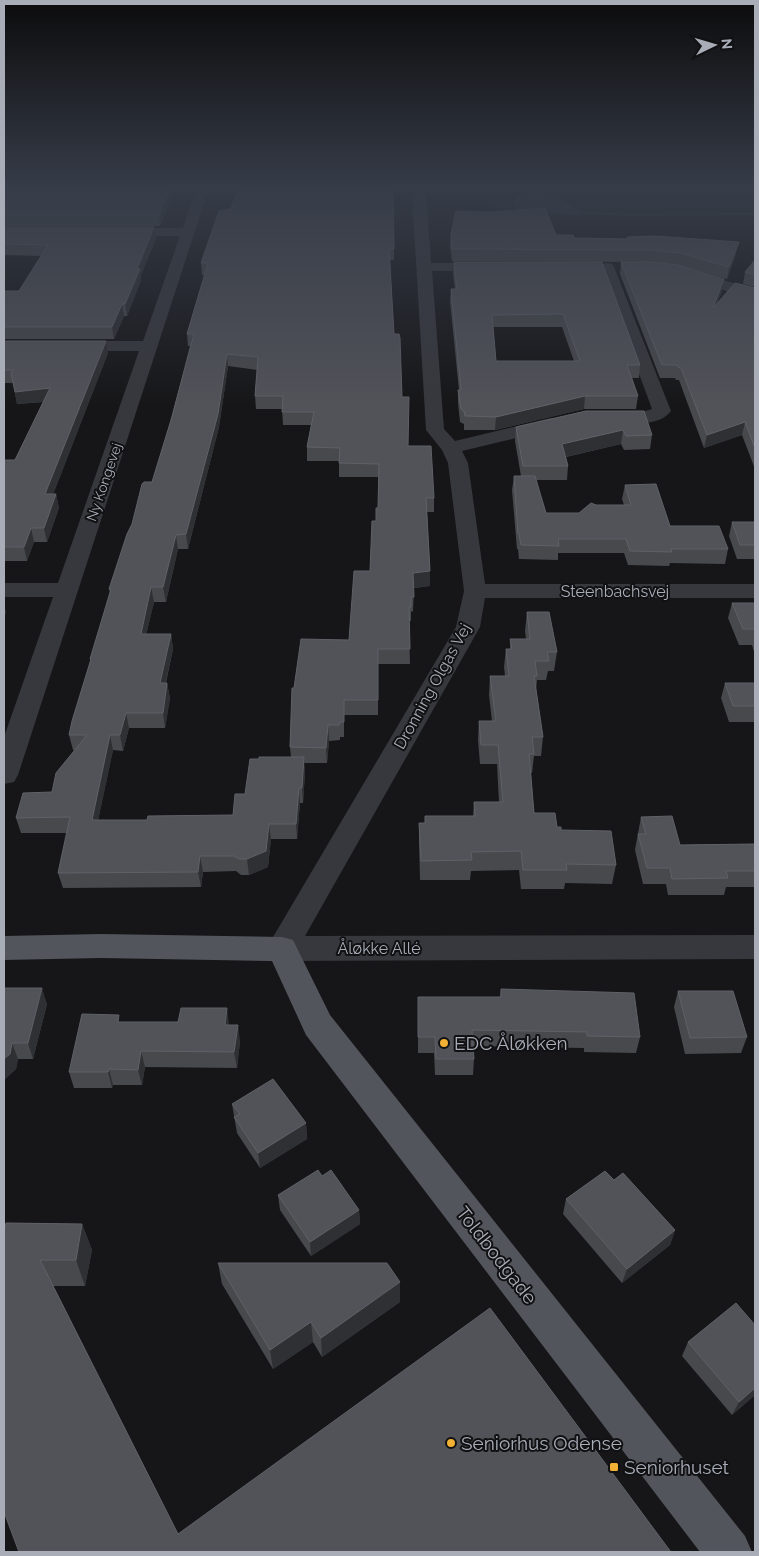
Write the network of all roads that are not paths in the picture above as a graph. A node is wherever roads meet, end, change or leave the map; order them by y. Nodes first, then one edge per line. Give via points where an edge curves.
1 (178, 261) edge
2 (424, 261) edge
3 (424, 267) junction
4 (503, 267) edge
5 (588, 267) edge
6 (677, 272) edge
7 (755, 294) edge
8 (4, 346) edge
9 (150, 346) junction
10 (593, 417) edge
11 (565, 421) edge
12 (451, 448) junction
13 (4, 590) edge
14 (67, 590) junction
15 (475, 591) junction
16 (755, 591) edge
17 (4, 775) edge
18 (755, 946) edge
19 (4, 948) edge
20 (282, 949) junction
21 (729, 1552) edge

1 - 9 street, Ny Kongevej
2 - 3 street, Dronning Olgas Vej
3 - 4 street
3 - 12 street, Dronning Olgas Vej via 435,430
5 - 10 street via 616,268 662,411 648,417
6 - 7 street
8 - 9 street
9 - 14 street, Ny Kongevej
11 - 12 street
12 - 15 street, Dronning Olgas Vej via 458,463
13 - 14 street
14 - 17 street, Ny Kongevej
15 - 16 street, Steenbachsvej
15 - 20 street, Dronning Olgas Vej via 468,627
18 - 20 street, Åløkke Allé
19 - 20 main road, Åløkke Allé
20 - 21 main road, Toldbodgade via 318,1026

